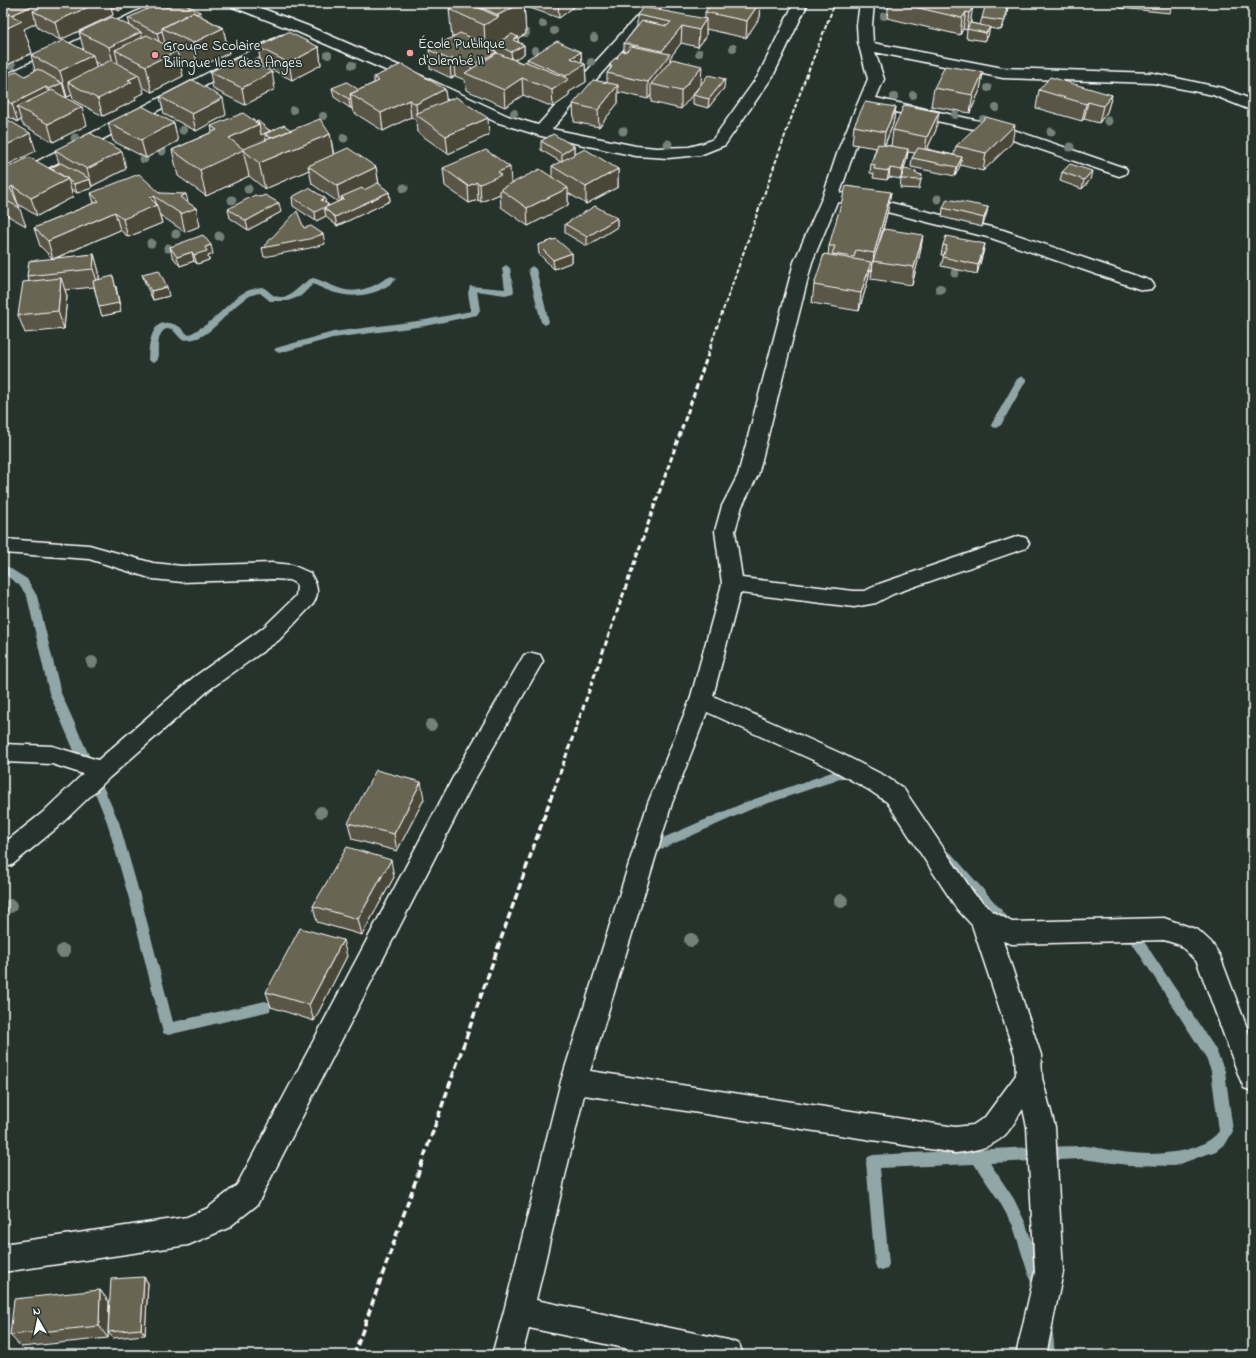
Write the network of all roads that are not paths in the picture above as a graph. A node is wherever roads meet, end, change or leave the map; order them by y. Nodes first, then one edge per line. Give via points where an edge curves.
1 (165, 3) edge
2 (236, 3) edge
3 (657, 3) edge
4 (801, 3) edge
5 (867, 3) edge
6 (303, 30) junction
7 (866, 46) junction
8 (3, 82) edge
9 (867, 100) junction
10 (1253, 106) edge
11 (541, 131) junction
12 (1119, 171) dead end
13 (3, 185) edge
14 (831, 196) junction
15 (1145, 285) dead end
16 (1019, 543) dead end
17 (3, 546) edge
18 (732, 584) junction
19 (532, 661) dead end
20 (702, 700) junction
21 (3, 753) edge
22 (102, 770) junction
23 (3, 858) edge
24 (983, 919) junction
25 (1029, 1078) junction
26 (1253, 1079) edge
27 (574, 1081) junction
28 (3, 1258) edge
29 (519, 1311) junction
30 (507, 1355) edge
31 (728, 1355) edge
32 (1031, 1355) edge

1 - 8 street
2 - 6 street
3 - 11 street
4 - 11 street via 765,76 719,142 710,148 693,152 636,151
5 - 7 street
6 - 11 street via 502,119
6 - 13 street
7 - 9 street via 876,79
7 - 10 street via 1003,73 1153,78 1217,91
9 - 12 street via 996,129
9 - 14 street
14 - 15 street via 871,203 997,234
14 - 18 street via 803,262 748,475 732,506 725,531
16 - 18 street via 886,589 869,598 854,599
17 - 22 street via 89,552 154,571 182,574 292,572 303,578 307,586 306,599 271,634 202,683
18 - 20 street
19 - 28 street via 466,775 247,1195 218,1218 188,1232
20 - 24 street via 834,760 895,795 966,902
20 - 27 street via 660,803
21 - 22 street via 52,755
22 - 23 street via 50,820
24 - 25 street via 1028,1055
24 - 26 street via 1000,930 1012,933 1164,929 1197,942 1207,956
25 - 27 street via 995,1126 978,1137 955,1140
25 - 32 street via 1041,1127 1049,1272
27 - 29 street
29 - 30 street
29 - 31 street

